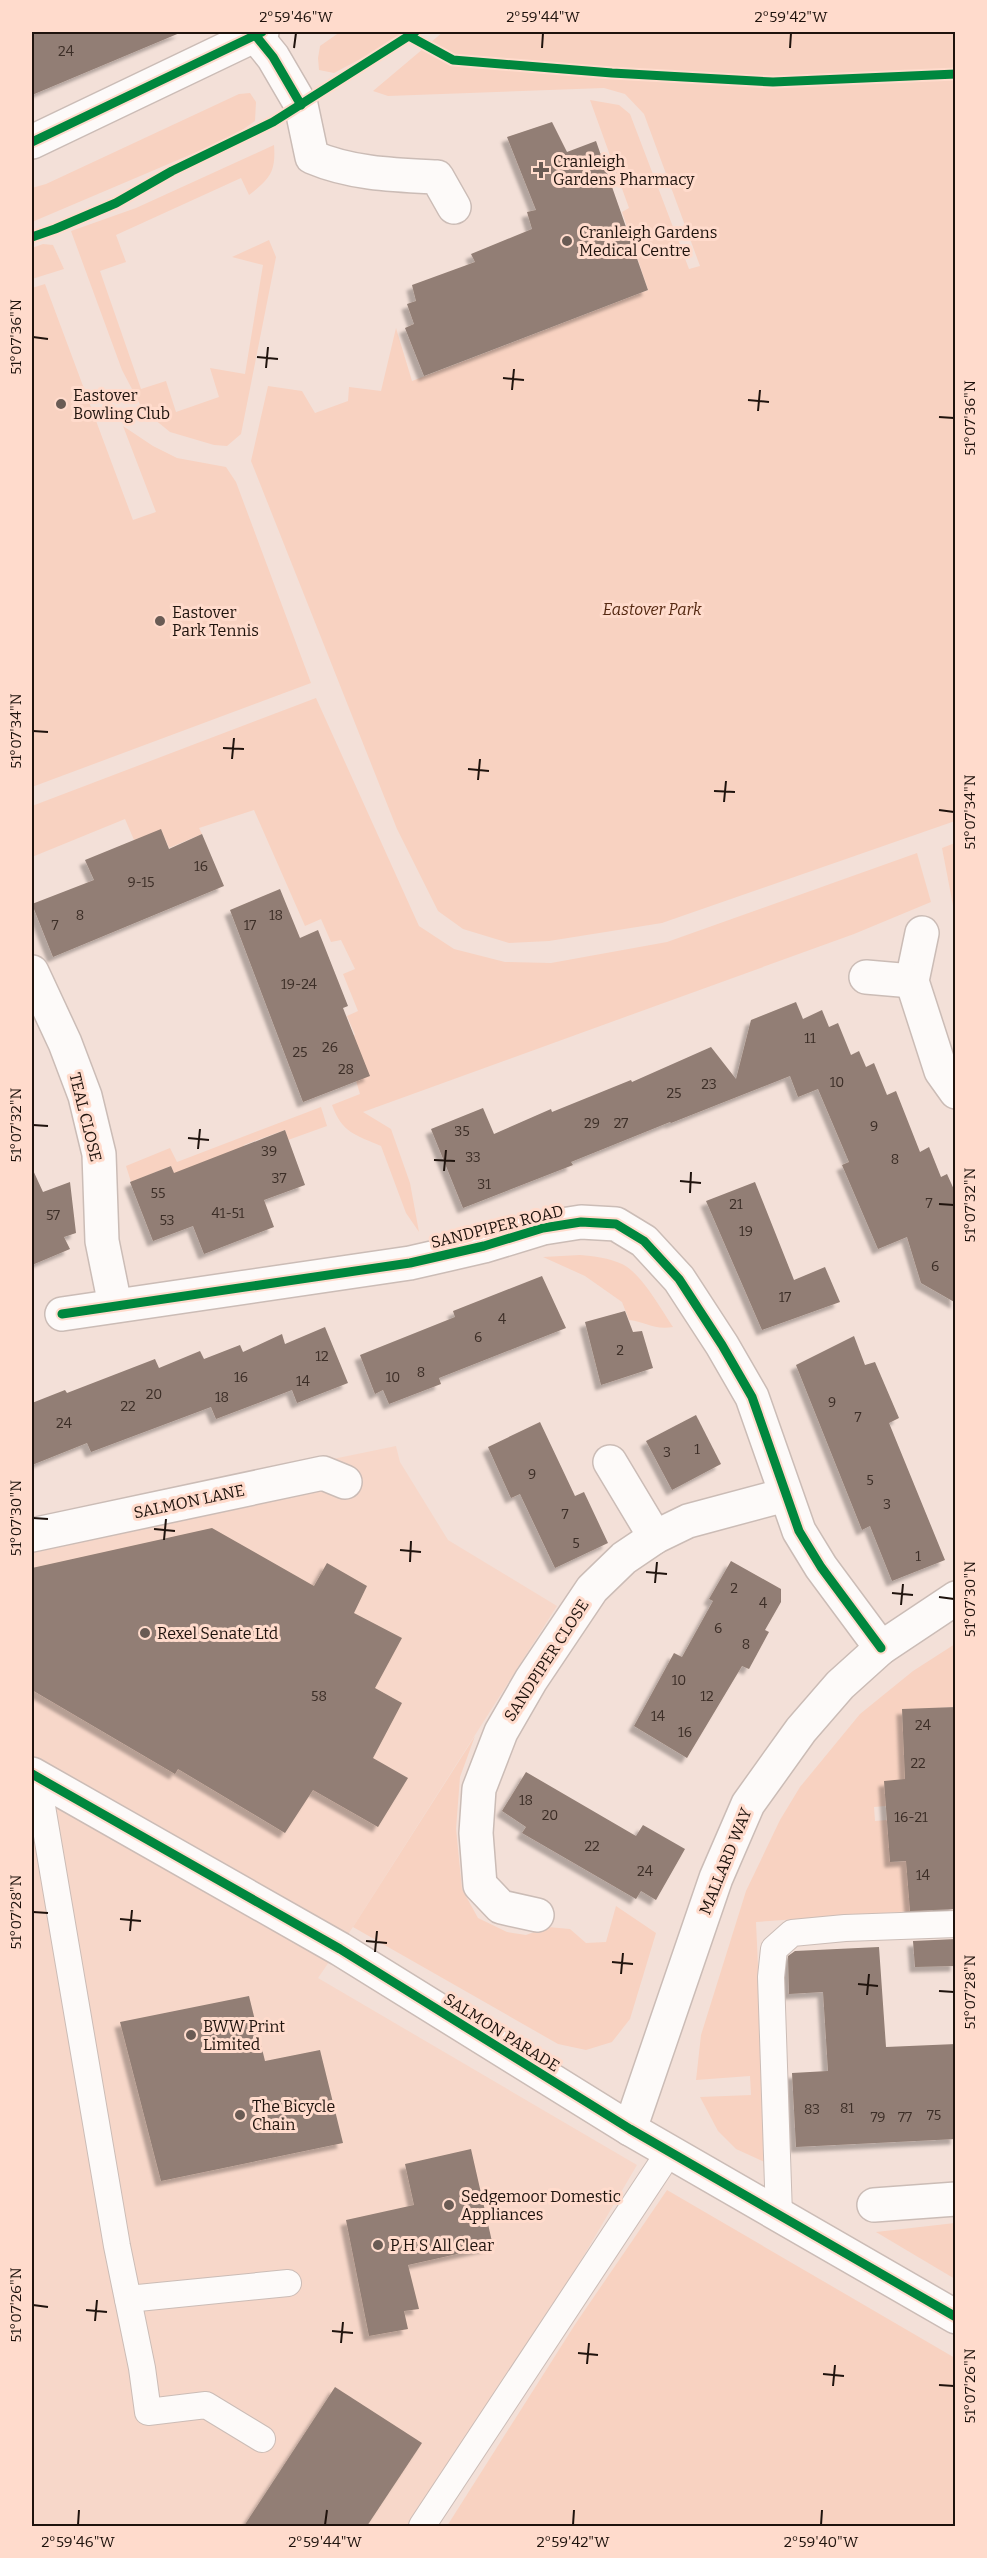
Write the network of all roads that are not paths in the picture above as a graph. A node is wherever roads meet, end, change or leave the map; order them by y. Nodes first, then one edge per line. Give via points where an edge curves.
1 (259, 34) edge
2 (32, 142) edge
3 (454, 207) dead end
4 (922, 933) dead end
5 (32, 972) edge
6 (866, 977) dead end
7 (912, 981) junction
8 (956, 1092) edge
9 (115, 1305) junction
10 (62, 1314) dead end
11 (610, 1462) dead end
12 (345, 1482) dead end
13 (785, 1495) junction
14 (32, 1535) edge
15 (655, 1537) junction
16 (956, 1598) edge
17 (881, 1648) junction
18 (34, 1776) edge
19 (537, 1915) dead end
20 (956, 1924) edge
21 (630, 2129) junction
22 (670, 2151) junction
23 (956, 2199) edge
24 (874, 2205) dead end
25 (779, 2215) junction
26 (288, 2283) dead end
27 (128, 2299) junction
28 (956, 2317) edge
29 (262, 2439) dead end
30 (422, 2526) edge

1 - 2 street
1 - 3 street via 301,105 312,157 335,167 374,174 437,177
4 - 7 street
5 - 9 street, TEAL CLOSE via 65,1043 99,1154 102,1242
6 - 7 street
7 - 8 street via 942,1071
9 - 10 street, SANDPIPER ROAD
9 - 13 street, SANDPIPER ROAD via 410,1263 543,1228 581,1222 616,1224 644,1241 679,1279 722,1345 752,1397
11 - 15 street
12 - 14 street, SALMON LANE via 323,1473
13 - 15 street, SANDPIPER CLOSE via 698,1518
13 - 17 street, SANDPIPER ROAD via 799,1531 821,1567
15 - 19 street, SANDPIPER CLOSE via 624,1558 592,1589 501,1732 479,1789 476,1833 480,1885 501,1907
16 - 17 street, MALLARD WAY
17 - 21 street, MALLARD WAY via 840,1685 801,1730 748,1804 716,1878
18 - 21 street, SALMON PARADE via 340,1949
18 - 27 lane
20 - 25 lane via 792,1933 774,1949 771,1977
21 - 22 street, SALMON PARADE
22 - 25 street, SALMON PARADE
22 - 30 lane
23 - 24 street
25 - 28 street, SALMON PARADE
26 - 27 lane
27 - 29 lane via 148,2412 206,2405

